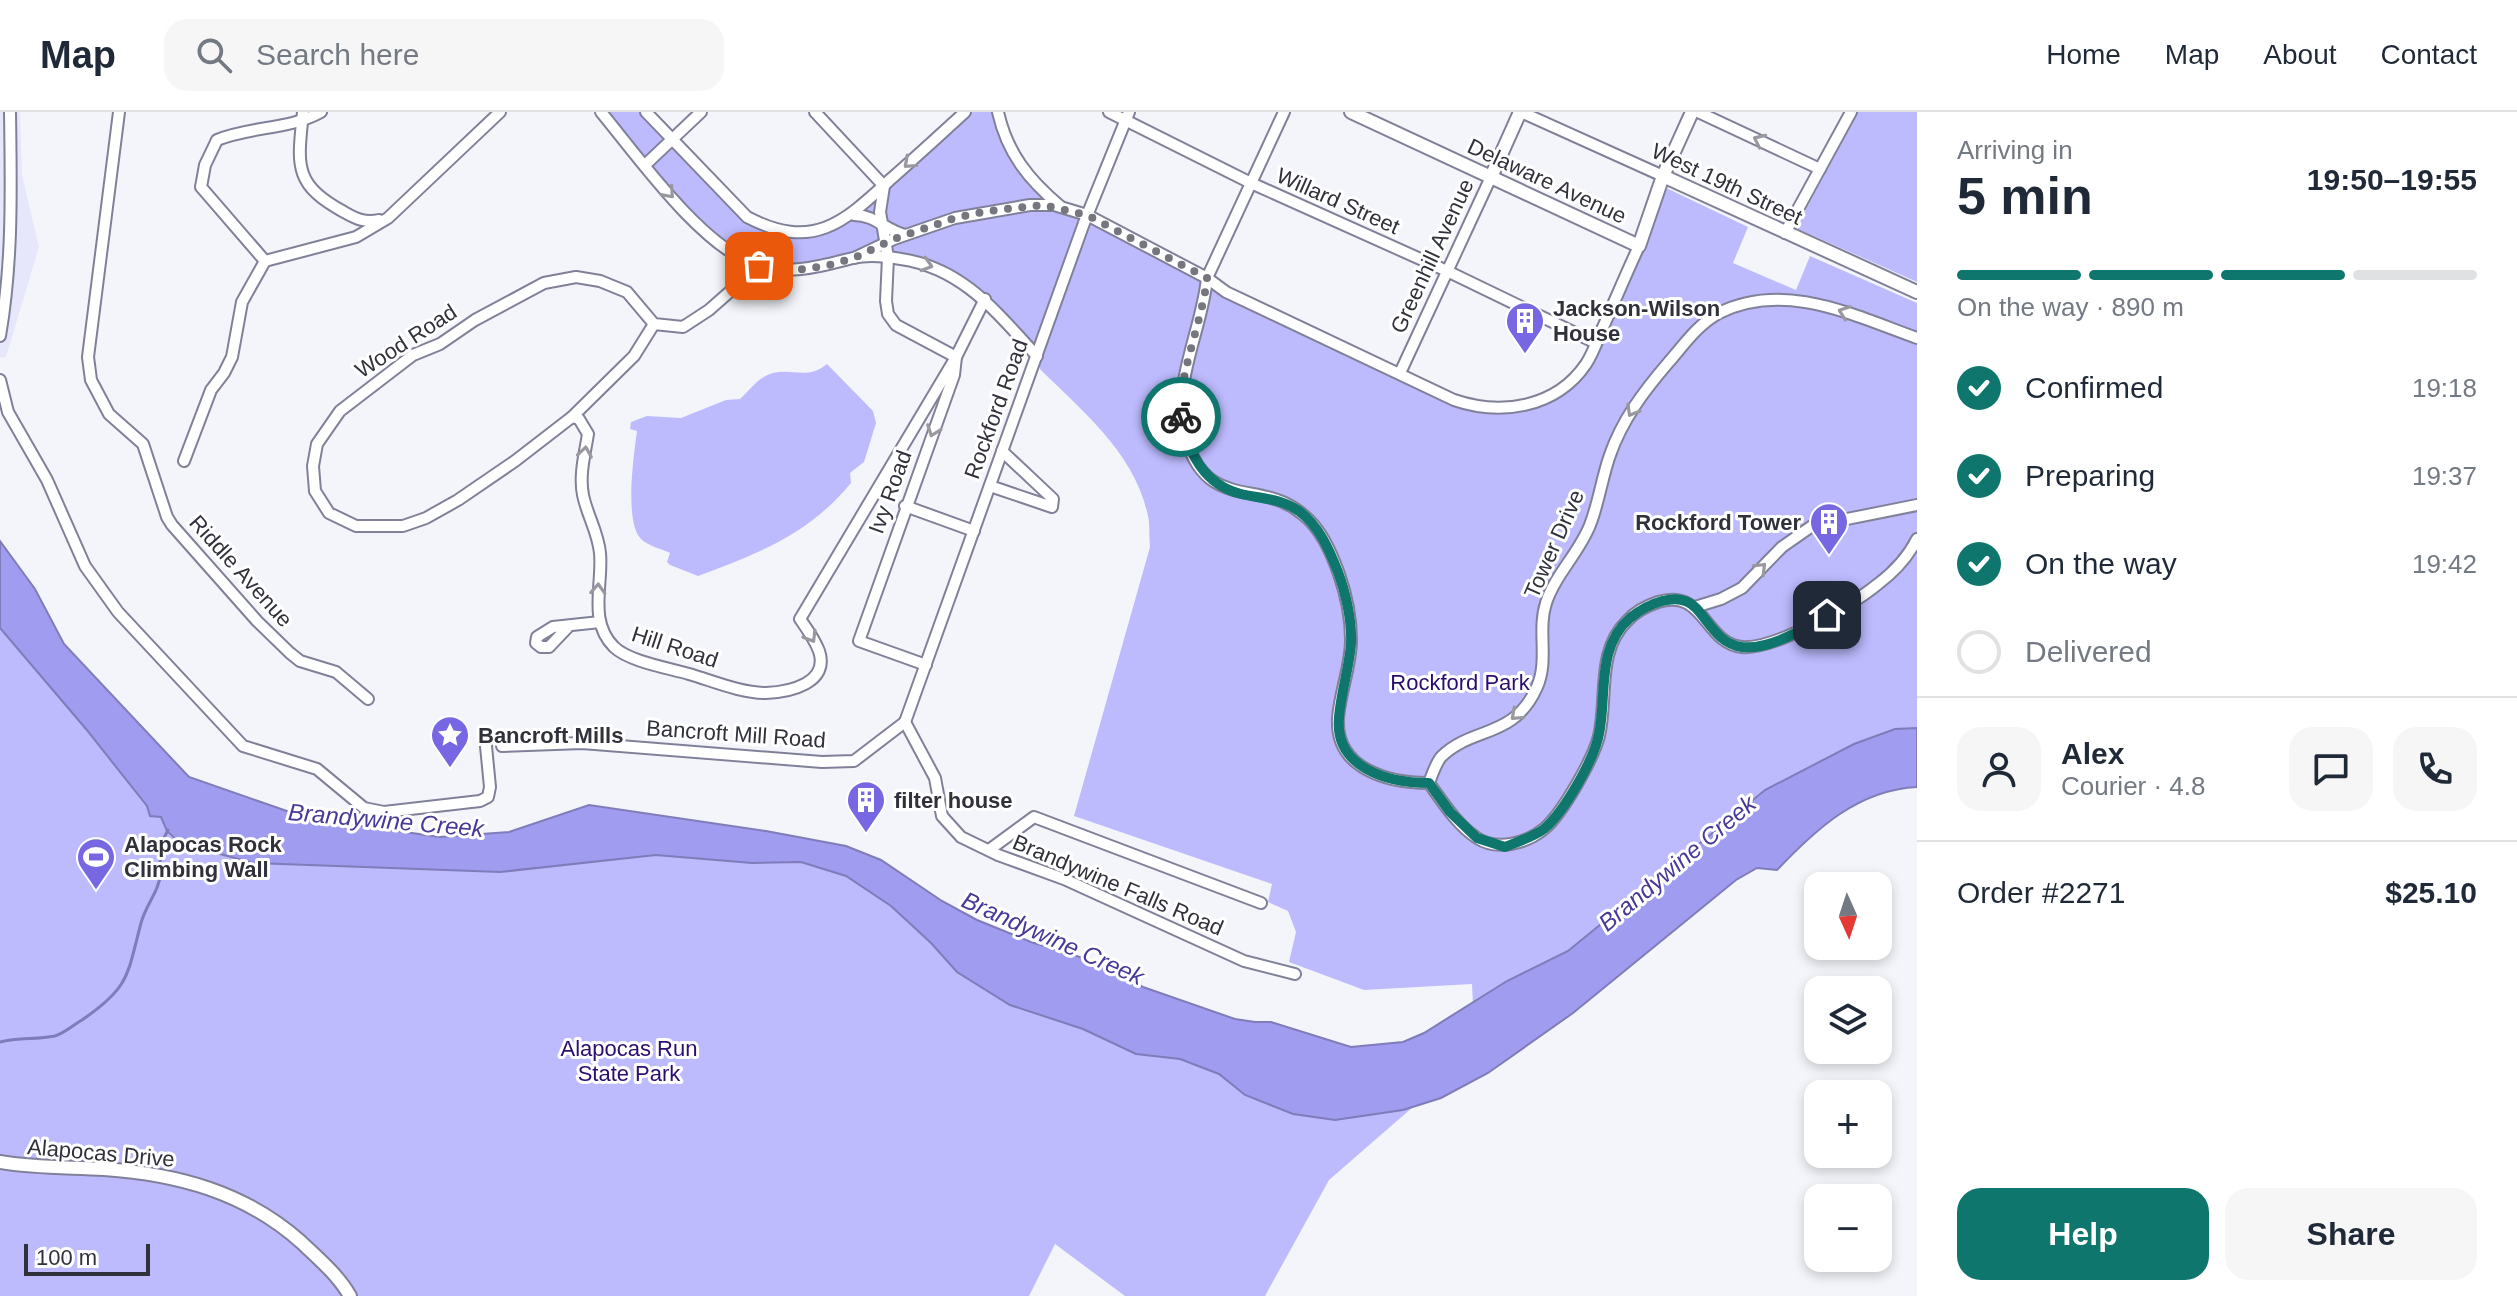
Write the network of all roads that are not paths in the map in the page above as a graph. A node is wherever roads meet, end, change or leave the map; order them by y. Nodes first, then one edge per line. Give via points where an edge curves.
1 (10, 112) edge
2 (119, 112) edge
3 (321, 112) edge
4 (500, 112) edge
5 (601, 112) edge
6 (646, 112) edge
7 (701, 112) edge
8 (815, 112) edge
9 (965, 112) edge
10 (998, 112) edge
11 (1109, 112) edge
12 (1284, 112) edge
13 (1351, 112) edge
14 (1521, 112) edge
15 (1692, 112) edge
16 (1698, 112) edge
17 (1851, 112) edge
18 (1127, 116) edge
19 (303, 117) edge
20 (672, 140) junction
21 (645, 165) junction
22 (1820, 169) junction
23 (1663, 176) junction
24 (1491, 177) junction
25 (1251, 183) junction
26 (884, 186) junction
27 (1062, 207) junction
28 (854, 215) junction
29 (1087, 215) junction
30 (388, 218) junction
31 (881, 222) junction
32 (1785, 233) junction
33 (907, 235) junction
34 (886, 243) junction
35 (1639, 246) junction
36 (888, 257) junction
37 (854, 258) junction
38 (265, 261) junction
39 (759, 266) junction
40 (1447, 271) junction
41 (1207, 278) junction
42 (1917, 292) edge
43 (985, 299) junction
44 (654, 324) junction
45 (0, 336) edge
46 (1917, 338) edge
47 (1596, 343) junction
48 (1037, 356) junction
49 (956, 357) junction
50 (1400, 373) junction
51 (0, 380) edge
52 (572, 417) junction
53 (1002, 451) junction
54 (184, 461) dead end
55 (990, 486) junction
56 (1917, 505) edge
57 (905, 506) junction
58 (974, 531) junction
59 (1917, 539) edge
60 (1695, 607) junction
61 (600, 622) junction
62 (568, 627) dead end
63 (926, 665) junction
64 (368, 699) dead end
65 (905, 722) junction
66 (485, 736) dead end
67 (502, 746) dead end
68 (1429, 783) junction
69 (989, 850) junction
70 (1261, 903) dead end
71 (1295, 974) dead end
72 (0, 1162) edge
73 (350, 1296) edge

1 - 45 street via 12,231
2 - 64 street, Riddle Avenue via 88,357 91,380 109,414 143,444 172,525 290,653 336,672
3 - 19 street
4 - 30 street
5 - 21 street
6 - 20 street
7 - 20 street
8 - 26 street
9 -> 26 street
10 - 27 street via 1022,170
11 - 18 street, Willard Street
12 - 25 street
13 - 24 street, Delaware Avenue
14 - 23 street, West 19th Street
14 - 24 street, Greenhill Avenue
15 - 23 street
22 -> 16 street
17 - 22 street
18 - 25 street, Willard Street
18 - 29 street, Rockford Road
19 - 30 street via 299,163 312,190 367,223
19 - 38 street via 217,140 201,187
20 - 21 street
20 - 28 street via 739,210 768,227 791,232 823,229
21 -> 39 street via 712,238
22 - 32 street
23 - 32 street, West 19th Street
23 - 35 street
24 - 35 street, Delaware Avenue
24 - 40 street, Greenhill Avenue
25 - 40 street, Willard Street
25 - 41 street
26 - 28 street
26 - 31 street
27 - 29 street
27 - 33 street via 988,211
28 - 31 street
29 - 41 street
29 - 48 street, Rockford Road
30 - 38 street via 356,237
31 - 33 street
31 - 34 street
32 - 42 street, West 19th Street
33 - 34 street
34 - 36 street
34 - 37 street
35 - 47 street
36 - 37 street
36 -> 43 street via 941,270
36 - 49 street via 888,314 896,325
37 - 39 street via 797,270
38 - 54 street via 242,302 232,357 211,390
39 - 44 street via 683,327
40 - 47 street, Willard Street
40 - 50 street, Greenhill Avenue
41 - 50 street via 1226,292
41 - 68 street via 1181,399 1192,454 1220,485 1286,504 1316,528 1340,577 1351,630 1338,717 1344,749 1371,773
43 - 48 street
43 - 49 street
44 - 52 street, Wood Road via 634,356
44 - 52 street, Wood Road via 627,292 600,281 576,277 544,283 413,355 340,411 317,444 315,491 329,513 356,526 403,526 458,500
46 -> 68 street, Tower Drive via 1825,305 1793,300 1728,310 1692,336 1644,392 1609,455 1586,535 1544,607 1544,654 1538,685 1527,705 1502,727 1440,757
47 - 50 street via 1585,365 1563,387 1513,408 1464,403
48 - 53 street, Rockford Road
49 -> 57 street, Ivy Road
49 -> 61 street, Hill Road via 800,619 819,651 820,669 812,680 766,693 746,690 644,662 614,647
51 - 66 street via 8,412 47,480 85,566 118,612 243,746 317,769 364,808 384,812 488,797
61 -> 52 street via 600,556 583,494 588,434
53 - 55 street, Rockford Road
53 - 55 street via 1053,499 1052,507
55 - 58 street, Rockford Road
60 -> 56 street via 1742,588 1782,547 1812,526
57 - 58 street
57 - 63 street, Ivy Road via 859,641
58 - 63 street, Rockford Road
59 - 60 street via 1910,554 1877,585 1808,627 1771,642 1742,647 1722,639
60 - 68 street via 1667,599 1647,605 1618,632 1604,676 1599,734 1591,759 1544,829 1505,847 1477,838
61 - 62 street
63 - 65 street, Rockford Road
65 - 67 street, Bancroft Mill Road via 854,761 582,743
65 - 69 street, Brandywine Falls Road via 935,778 942,816 961,837
69 - 70 street via 1034,817
69 - 71 street, Brandywine Falls Road via 1244,961
72 - 73 street, Alapocas Drive via 152,1174 204,1185 249,1204 287,1229

